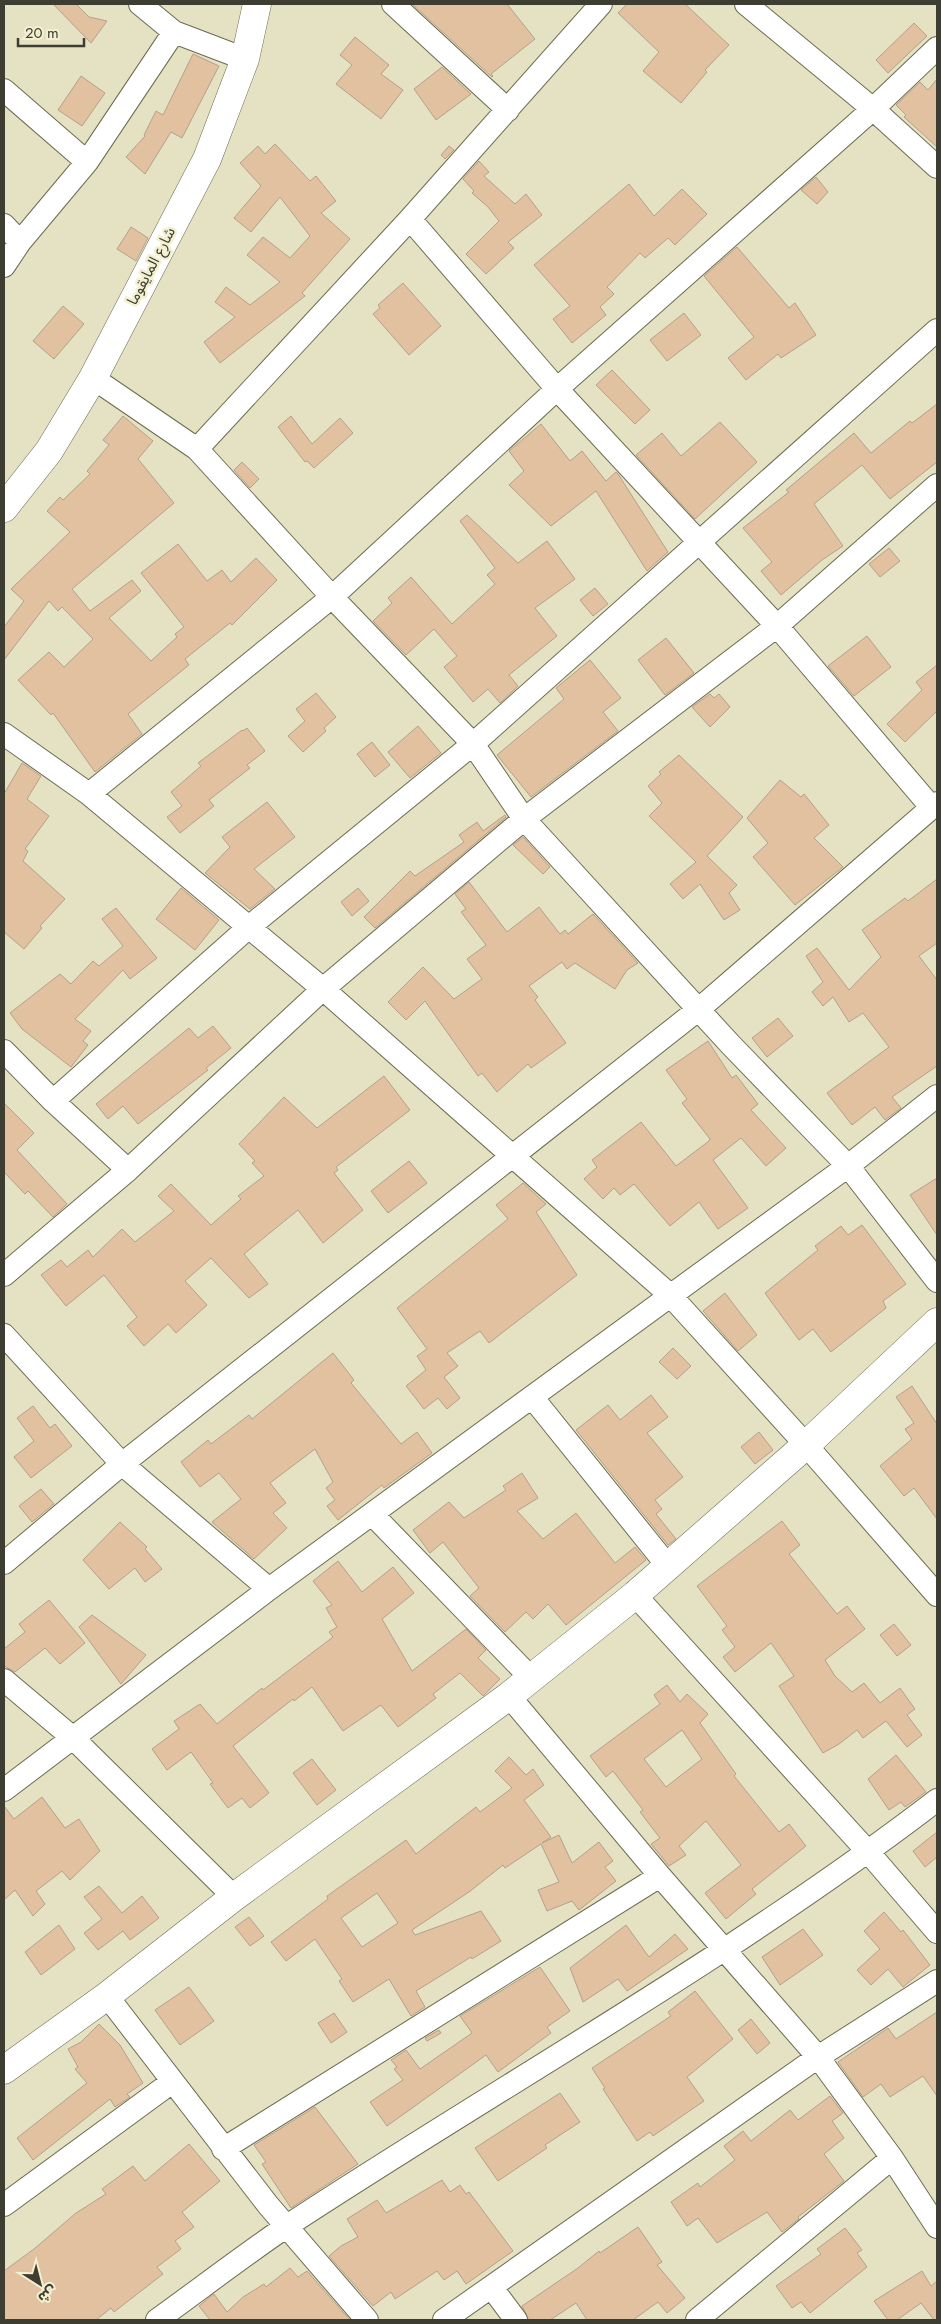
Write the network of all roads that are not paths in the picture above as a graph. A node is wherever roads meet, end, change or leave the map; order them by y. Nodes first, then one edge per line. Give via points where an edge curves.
1 (140, 4) edge
2 (258, 4) edge
3 (601, 4) edge
4 (746, 4) edge
5 (401, 6) edge
6 (174, 32) junction
7 (937, 48) edge
8 (245, 59) junction
9 (4, 90) edge
10 (873, 109) junction
11 (508, 110) junction
12 (87, 162) junction
13 (937, 167) edge
14 (410, 219) junction
15 (4, 225) edge
16 (20, 242) junction
17 (4, 266) edge
18 (937, 330) edge
19 (93, 378) junction
20 (557, 389) junction
21 (197, 448) junction
22 (937, 485) edge
23 (4, 508) edge
24 (701, 542) junction
25 (332, 597) junction
26 (777, 626) junction
27 (4, 734) edge
28 (473, 744) junction
29 (89, 794) junction
30 (935, 805) edge
31 (524, 819) junction
32 (249, 927) junction
33 (323, 989) junction
34 (699, 1009) junction
35 (4, 1051) edge
36 (937, 1096) edge
37 (53, 1101) junction
38 (512, 1157) junction
39 (848, 1166) junction
40 (128, 1170) junction
41 (4, 1276) edge
42 (937, 1281) edge
43 (670, 1294) junction
44 (937, 1322) edge
45 (4, 1335) edge
46 (532, 1397) junction
47 (806, 1445) junction
48 (122, 1464) junction
49 (372, 1514) junction
50 (4, 1563) edge
51 (667, 1565) junction
52 (269, 1589) junction
53 (634, 1595) junction
54 (937, 1595) edge
55 (531, 1678) junction
56 (4, 1680) edge
57 (509, 1696) junction
58 (72, 1738) junction
59 (4, 1790) edge
60 (937, 1800) edge
61 (869, 1853) junction
62 (660, 1876) junction
63 (234, 1897) junction
64 (937, 1932) edge
65 (723, 1949) junction
66 (937, 1982) edge
67 (107, 1996) junction
68 (818, 2057) junction
69 (4, 2070) edge
70 (172, 2082) junction
71 (224, 2149) junction
72 (892, 2158) junction
73 (4, 2205) edge
74 (937, 2227) edge
75 (286, 2228) junction
76 (492, 2288) junction
77 (157, 2320) edge
78 (367, 2320) edge
79 (444, 2320) edge
80 (516, 2320) edge
81 (697, 2320) edge

1 - 6 street
2 - 8 street, شارع المايقوما
3 - 11 street
4 - 10 street
5 - 11 street
6 - 8 street
6 - 12 street
7 - 10 street
8 - 19 street, شارع المايقوما via 207,159
9 - 12 street
10 - 13 street
10 - 20 street
11 - 14 street
12 - 16 street
14 - 20 street
14 - 21 street
15 - 16 street
16 - 17 street
18 - 24 street
19 - 21 street
19 - 23 street, شارع المايقوما via 49,451
20 - 24 street
20 - 25 street
21 - 25 street
22 - 26 street
24 - 26 street
24 - 28 street
25 - 28 street
25 - 29 street
26 - 30 street
26 - 31 street
27 - 29 street
28 - 31 street
28 - 32 street
29 - 32 street
30 - 34 street
31 - 33 street
31 - 34 street
32 - 33 street
32 - 37 street
33 - 38 street
33 - 40 street
34 - 38 street
34 - 39 street
35 - 37 street
36 - 39 street
37 - 40 street
38 - 43 street
38 - 48 street
39 - 42 street
39 - 43 street
40 - 41 street
43 - 46 street
43 - 47 street
44 - 47 street
45 - 48 street
46 - 49 street
46 - 51 street
47 - 51 street
47 - 54 street
48 - 50 street
48 - 52 street
49 - 52 street
49 - 55 street
51 - 53 street
52 - 58 street
53 - 55 street
53 - 61 street
55 - 57 street
56 - 58 street
57 - 62 street
57 - 63 street
58 - 59 street
58 - 63 street
60 - 61 street
61 - 64 street
61 - 65 street
62 - 65 street
62 - 71 street
63 - 67 street
65 - 68 street
65 - 75 street
66 - 68 street
67 - 69 street
67 - 70 street
68 - 72 street
68 - 76 street
70 - 71 street
70 - 73 street
71 - 75 street
72 - 74 street
72 - 81 street
75 - 77 street
75 - 78 street
76 - 79 street
76 - 80 street

